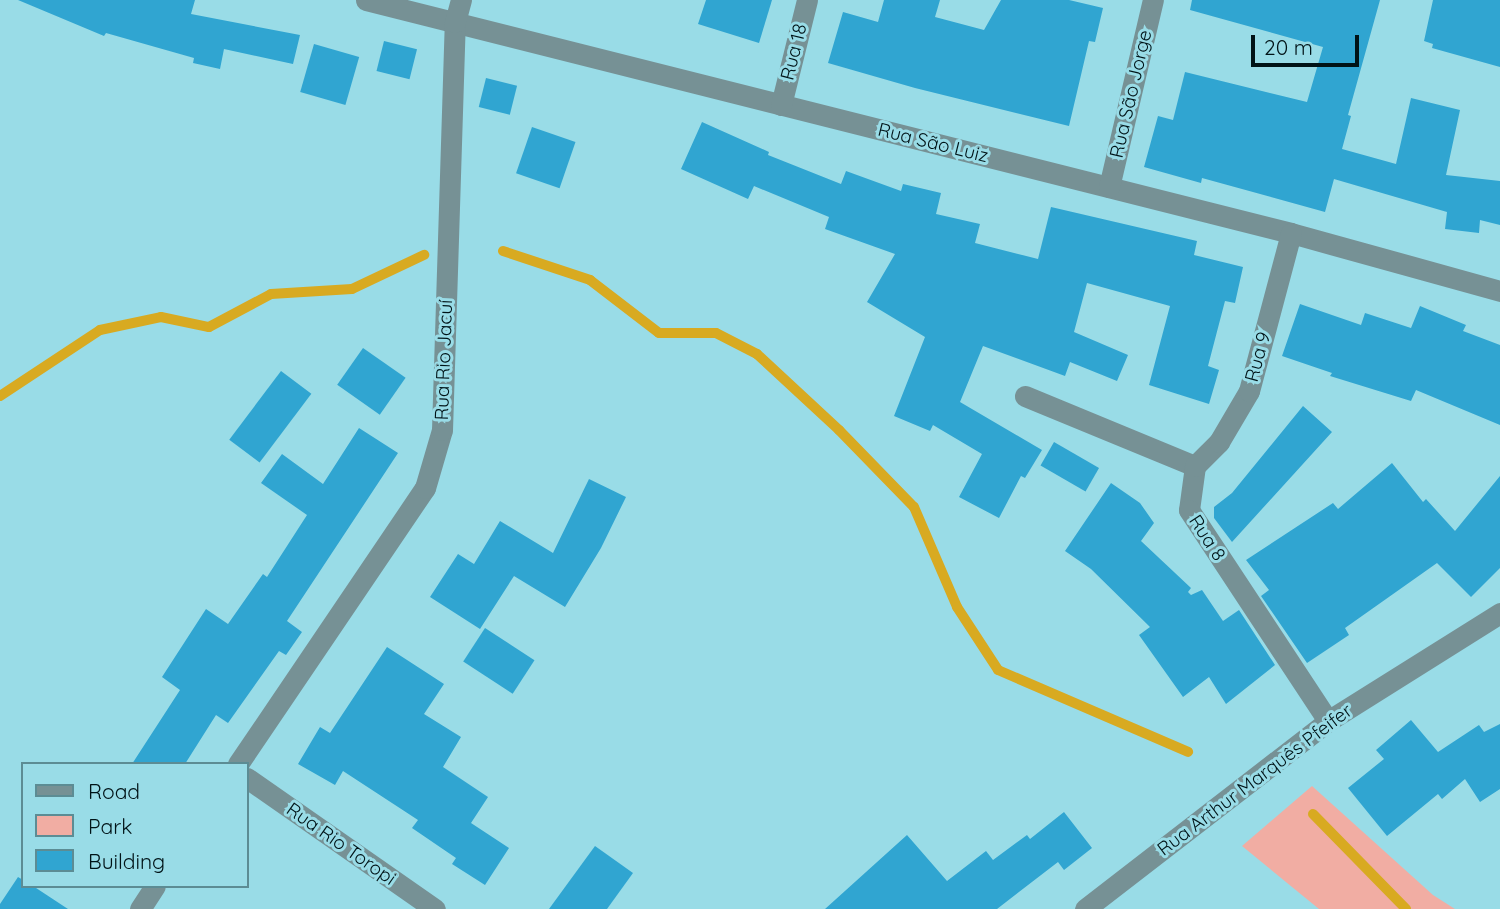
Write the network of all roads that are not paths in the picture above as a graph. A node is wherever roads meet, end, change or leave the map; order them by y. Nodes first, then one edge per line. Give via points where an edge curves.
1 (366, 0) edge
2 (461, 0) edge
3 (807, 0) edge
4 (1153, 0) edge
5 (455, 22) junction
6 (781, 105) junction
7 (1109, 187) junction
8 (1291, 233) junction
9 (1500, 291) edge
10 (1025, 396) dead end
11 (1195, 466) junction
12 (1500, 613) edge
13 (1328, 721) junction
14 (239, 762) edge
15 (248, 780) edge
16 (154, 888) edge
17 (140, 909) edge
18 (435, 909) edge
19 (1085, 909) edge

1 - 5 street, Rua São Luiz
2 - 5 street, Rua Rio Jacuí
3 - 6 street, Rua 18
4 - 7 street, Rua São Jorge
5 - 6 street, Rua São Luiz
5 - 14 street, Rua Rio Jacuí via 442,430 429,476
6 - 7 street, Rua São Luiz
7 - 8 street, Rua São Luiz
8 - 9 street, Rua São Luiz
8 - 11 street, Rua 9 via 1250,391 1219,442
10 - 11 street
11 - 13 street, Rua 8 via 1189,510
12 - 13 street, Rua Arthur Marquês Pfeifer
13 - 19 street, Rua Arthur Marquês Pfeifer
15 - 18 street, Rua Rio Toropi
16 - 17 street

